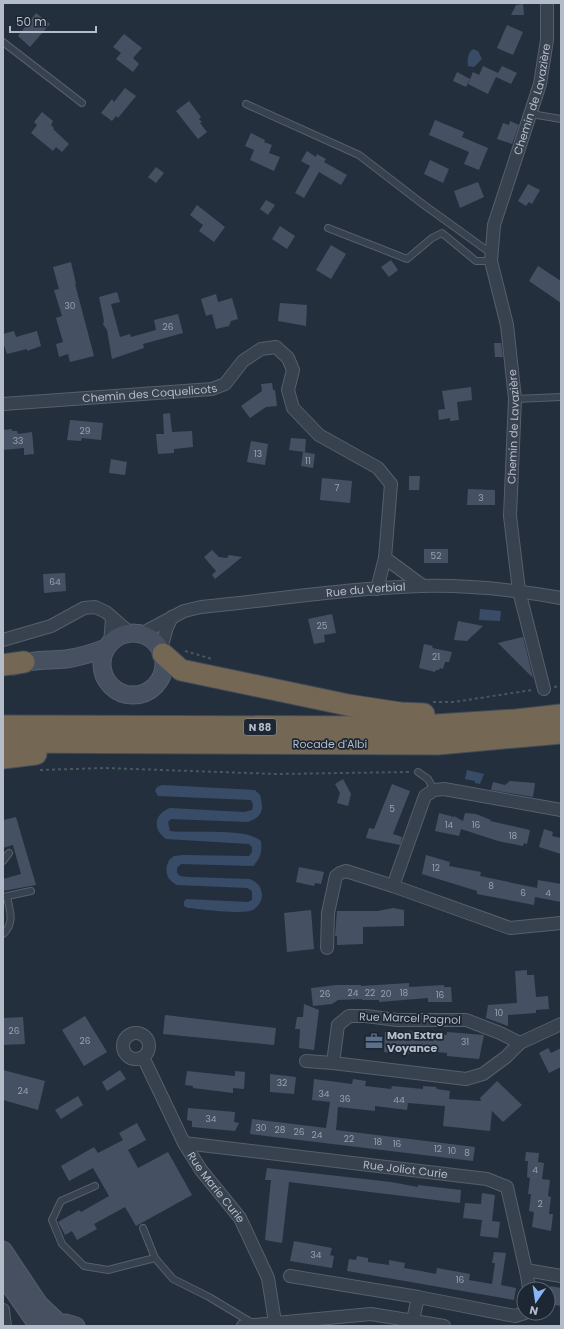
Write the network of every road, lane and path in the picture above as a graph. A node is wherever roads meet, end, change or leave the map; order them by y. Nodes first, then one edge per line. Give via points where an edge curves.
1 (547, 3) edge
2 (3, 42) edge
3 (82, 103) dead end
4 (246, 104) dead end
5 (531, 114) junction
6 (561, 119) edge
7 (328, 228) dead end
8 (491, 257) junction
9 (561, 397) edge
10 (515, 399) junction
11 (3, 404) edge
12 (385, 558) junction
13 (423, 586) junction
14 (377, 589) junction
15 (519, 591) junction
16 (561, 598) edge
17 (172, 617) junction
18 (112, 618) junction
19 (136, 633) junction
20 (3, 640) edge
21 (108, 646) junction
22 (183, 651) dead end
23 (162, 652) junction
24 (65, 659) junction
25 (215, 660) dead end
26 (24, 662) junction
27 (3, 665) edge
28 (3, 669) edge
29 (106, 680) junction
30 (561, 686) edge
31 (544, 689) junction
32 (426, 702) dead end
33 (561, 715) edge
34 (516, 720) junction
35 (3, 726) edge
36 (561, 733) edge
37 (3, 742) edge
38 (438, 744) junction
39 (3, 758) edge
40 (36, 770) dead end
41 (418, 772) joint
42 (434, 790) junction
43 (561, 810) edge
44 (9, 853) dead end
45 (3, 861) edge
46 (393, 886) junction
47 (31, 891) dead end
48 (5, 897) edge
49 (561, 923) edge
50 (3, 934) edge
51 (327, 948) dead end
52 (561, 1024) edge
53 (520, 1043) junction
54 (143, 1057) dead end
55 (306, 1061) dead end
56 (333, 1063) junction
57 (184, 1143) junction
58 (95, 1186) dead end
59 (143, 1228) dead end
60 (3, 1250) edge
61 (155, 1258) junction
62 (526, 1270) junction
63 (3, 1276) edge
64 (290, 1276) dead end
65 (561, 1276) edge
66 (528, 1281) edge
67 (418, 1297) junction
68 (3, 1310) edge
69 (516, 1316) edge
70 (413, 1320) junction
71 (275, 1322) junction
72 (255, 1324) junction
73 (62, 1325) edge
74 (5, 1326) edge
75 (38, 1326) edge
76 (243, 1326) edge
77 (444, 1326) edge

1 - 5 street, Chemin de Lavazière via 547,40 540,84
2 - 3 lane
4 - 8 lane via 359,154
5 - 6 lane
5 - 8 street, Chemin de Lavazière via 494,224
7 - 8 lane via 407,259 442,233 476,261
8 - 10 street, Chemin de Lavazière via 506,325
9 - 10 lane
10 - 15 street, Chemin de Lavazière via 510,516
11 - 12 street, Chemin des Coquelicots via 212,389 225,384 243,361 261,349 276,347 288,358 293,370 288,390 293,408 319,435 378,468 391,484
12 - 13 street
12 - 14 street, Chemin des Coquelicots
13 - 14 street, Rue du Verbial
13 - 15 street, Rue du Verbial
14 - 17 street, Rue du Verbial via 201,607
15 - 16 street, Rue du Verbial
15 - 31 street, Chemin de Lavazière
17 - 19 street, Rue du Verbial
17 - 23 street via 167,627
18 - 19 street
18 - 20 street via 95,607 84,608 51,626
18 - 21 street
19 - 21 main road via 116,638
19 - 23 main road via 156,642
21 - 24 main road
21 - 29 main road via 102,665
22 - 25 path
23 - 29 main road via 165,664 163,674 151,690 142,694 127,694 113,688
23 - 34 highway via 181,670 348,706 400,713 491,713
24 - 26 main road
24 - 29 main road via 87,666
26 - 27 highway
26 - 28 main road
30 - 31 path
31 - 32 path via 454,702
33 - 34 highway, Rocade d'Albi / N 88
34 - 35 highway, Rocade d'Albi / N 88 via 405,727
36 - 38 highway, Rocade d'Albi / N 88
37 - 38 highway, Rocade d'Albi / N 88
38 - 39 highway via 247,753 66,753
40 - 41 path via 105,768 277,774
41 - 42 lane via 428,779
42 - 43 street via 444,789
42 - 46 street via 426,796 420,808
44 - 45 lane
46 - 49 street via 510,928
46 - 51 street via 346,871 336,876 328,913
47 - 48 lane
48 - 50 lane via 11,918 9,928
52 - 53 street
53 - 56 street via 483,1074 466,1079
53 - 56 street, Rue Marcel Pagnol via 466,1020 398,1020 350,1016 338,1024
54 - 57 street, Rue Marie Curie
55 - 56 street
57 - 62 street, Rue Joliot Curie via 487,1180 507,1187
57 - 71 street, Rue Marie Curie via 200,1170 240,1218 268,1278
58 - 61 lane via 61,1201 52,1220 62,1244 84,1266 108,1270
59 - 61 lane
60 - 73 main road via 39,1304
61 - 72 lane via 173,1279
62 - 65 street
62 - 66 street
63 - 75 main road
64 - 67 street
67 - 69 street
67 - 70 street
68 - 74 street
70 - 71 street via 371,1314
70 - 77 street
71 - 72 street
72 - 76 street

